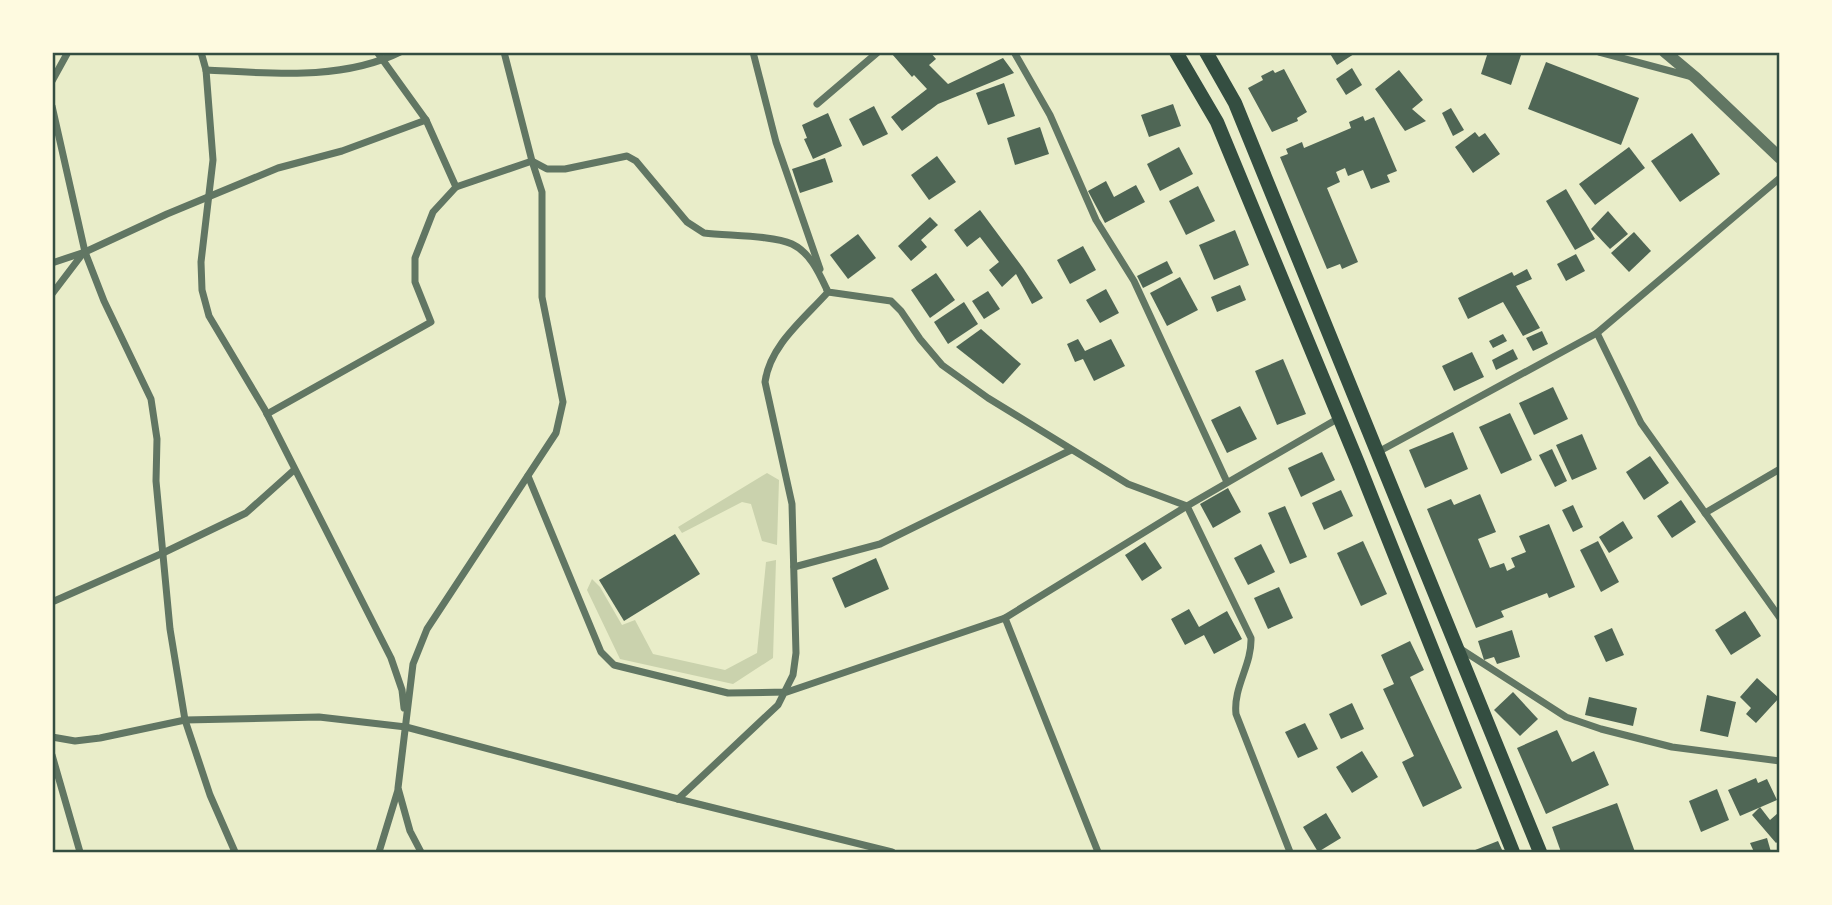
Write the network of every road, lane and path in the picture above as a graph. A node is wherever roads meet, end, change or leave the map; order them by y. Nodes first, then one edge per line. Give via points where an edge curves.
1 (68, 52) edge
2 (201, 52) edge
3 (377, 52) edge
4 (400, 52) edge
5 (504, 52) edge
6 (753, 52) edge
7 (878, 52) edge
8 (1014, 52) edge
9 (1177, 52) edge
10 (1206, 52) edge
11 (1599, 52) edge
12 (1664, 52) edge
13 (382, 62) junction
14 (206, 70) junction
15 (1696, 78) junction
16 (52, 81) edge
17 (817, 104) dead end
18 (52, 106) edge
19 (426, 120) junction
20 (1780, 158) edge
21 (531, 161) junction
22 (1780, 178) edge
23 (456, 187) junction
24 (211, 196) junction
25 (85, 251) junction
26 (52, 263) edge
27 (828, 292) junction
28 (52, 294) edge
29 (1597, 333) junction
30 (1359, 407) junction
31 (267, 414) junction
32 (1340, 418) junction
33 (1072, 450) junction
34 (1378, 452) junction
35 (1358, 463) junction
36 (1780, 469) edge
37 (294, 470) junction
38 (528, 476) junction
39 (1227, 482) junction
40 (1186, 506) junction
41 (1704, 513) junction
42 (163, 553) junction
43 (794, 567) junction
44 (52, 602) edge
45 (1005, 618) junction
46 (1780, 618) edge
47 (1457, 647) junction
48 (787, 692) junction
49 (186, 720) junction
50 (406, 727) junction
51 (52, 737) edge
52 (52, 755) edge
53 (1780, 761) edge
54 (398, 788) junction
55 (678, 799) junction
56 (862, 850) edge
57 (80, 852) edge
58 (235, 852) edge
59 (379, 852) edge
60 (421, 852) edge
61 (892, 852) edge
62 (1098, 852) edge
63 (1290, 852) edge
64 (1513, 852) edge
65 (1540, 852) edge

1 - 16 street
2 - 14 street
3 - 13 street
4 - 13 street
5 - 21 street
6 - 27 street via 776,142
7 - 17 street
8 - 39 street via 1050,115 1096,219 1134,281
9 - 32 main road via 1217,121
10 - 30 main road via 1234,103
11 - 15 street
12 - 15 street
13 - 14 street via 303,74
13 - 19 street
14 - 24 street via 214,160
15 - 20 street
18 - 25 street
19 - 23 street
19 - 24 street via 342,151 278,168
21 - 23 street
21 - 27 street via 547,169 565,169 626,156 636,161 695,228 793,244 817,268
21 - 38 street via 542,192 544,309 563,402 556,433
22 - 29 street
23 - 31 street via 433,212 415,258 415,282 431,322
24 - 25 street
24 - 31 street via 204,230 202,290 209,316
25 - 26 street
25 - 28 street
25 - 42 street via 151,399
27 - 33 street via 891,301 942,365
27 - 43 street via 774,352 765,382 792,504
29 - 34 street
29 - 41 street via 1641,423
30 - 32 main road
30 - 34 main road
31 - 37 street
32 - 35 main road
32 - 39 street
33 - 40 street via 1128,484
33 - 43 street via 880,544
34 - 35 main road
34 - 47 main road
35 - 64 main road
36 - 41 street
37 - 42 street via 246,513
37 - 50 street via 391,658 402,690
38 - 48 street via 601,652 614,665 728,693
38 - 50 street via 421,639 413,664
39 - 40 street
40 - 45 street
40 - 63 street via 1251,638 1250,657 1235,700 1236,715
41 - 46 street
42 - 44 street
42 - 49 street
43 - 48 street via 796,653
45 - 48 street
45 - 62 street
47 - 53 street via 1566,717 1672,747
47 - 65 main road
48 - 55 street via 768,716
49 - 50 street via 319,717
49 - 51 street via 100,738 75,741
49 - 58 street via 210,795
50 - 54 street
50 - 55 street
52 - 57 street
54 - 59 street
54 - 60 street
55 - 56 street
56 - 61 street

